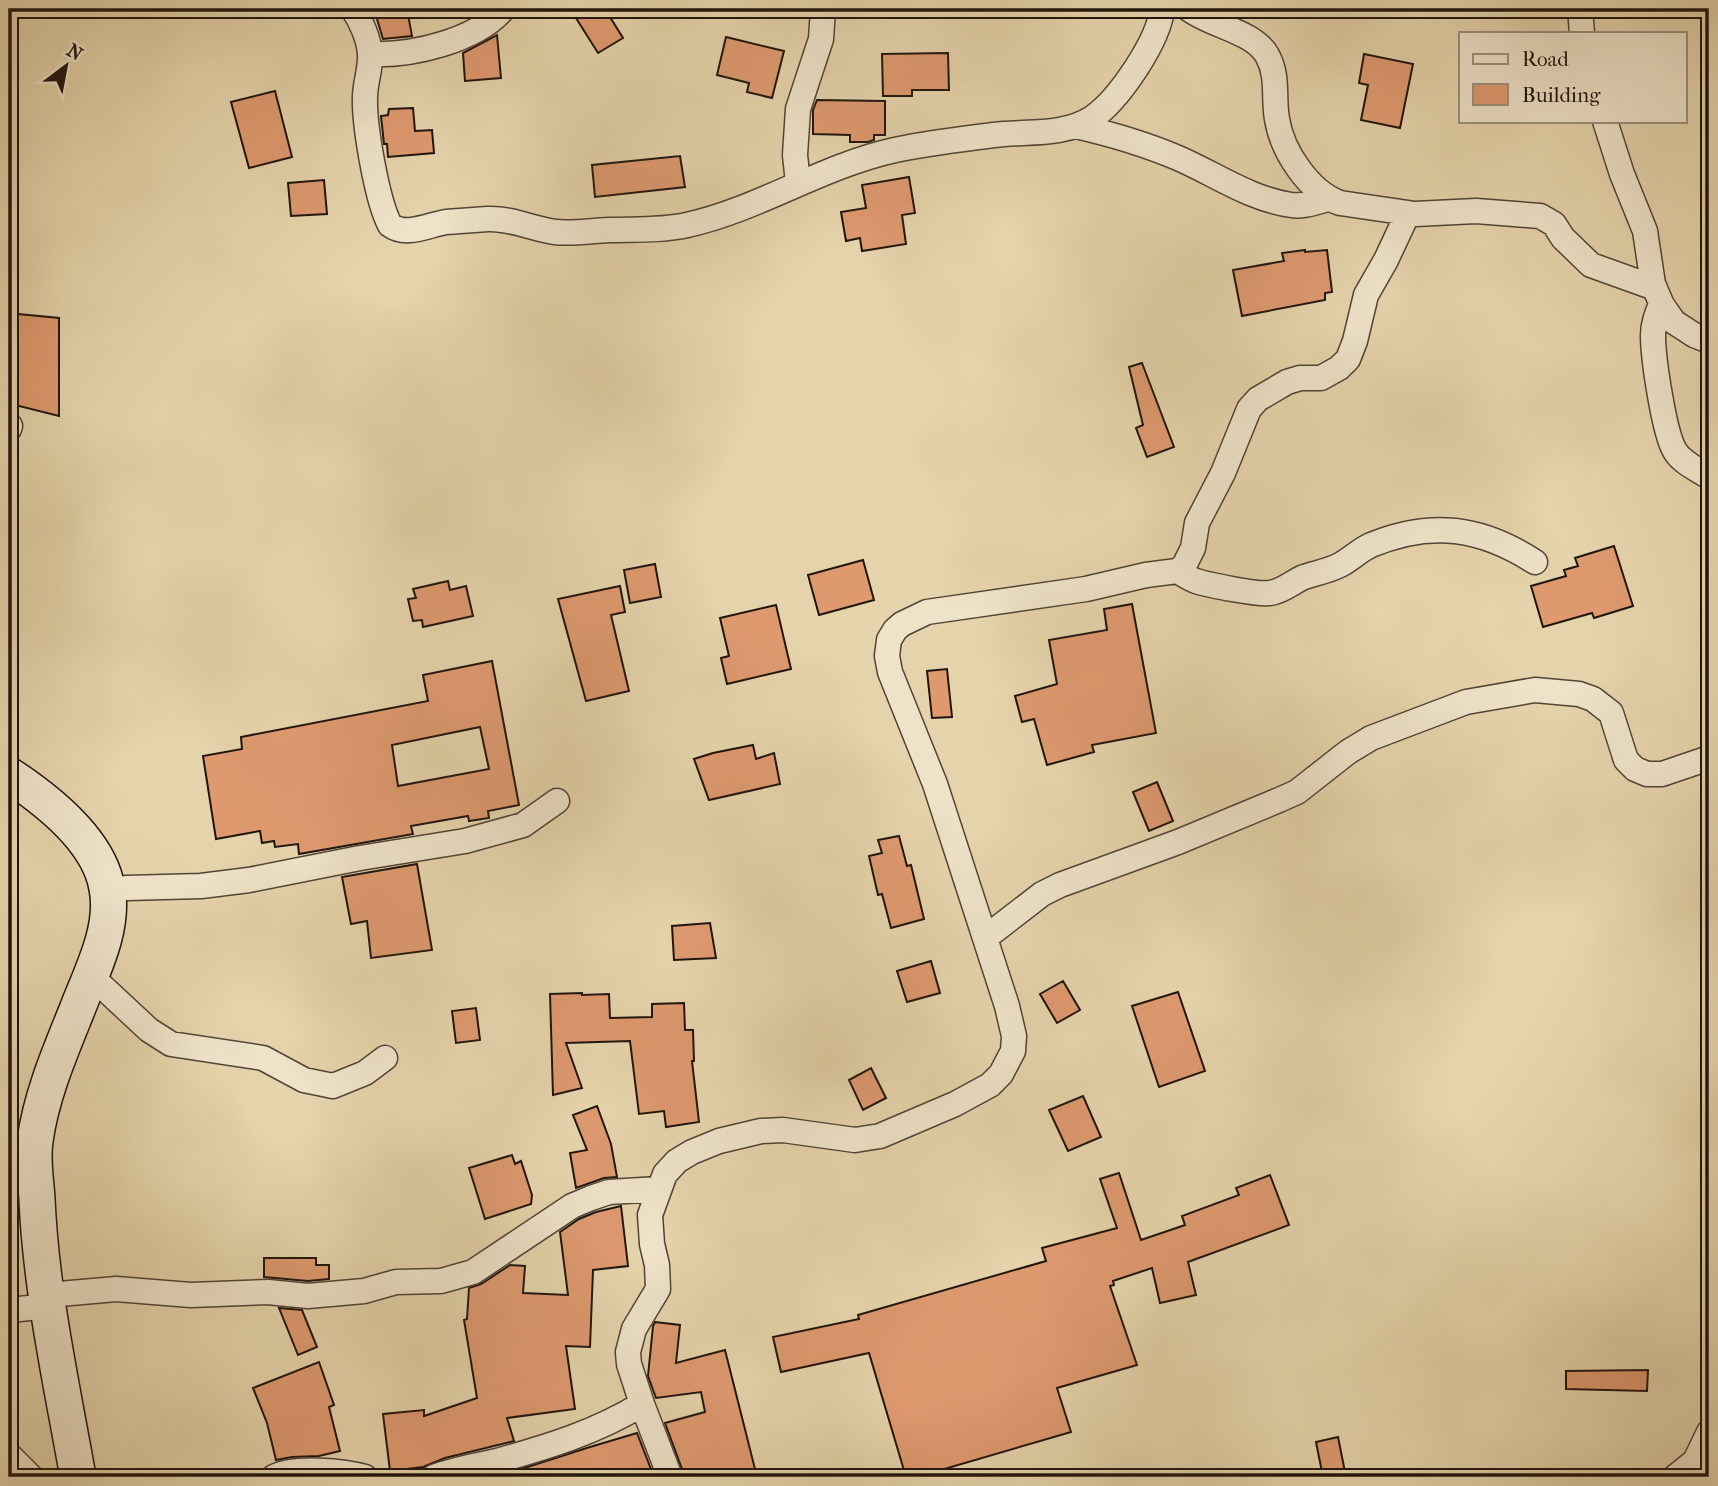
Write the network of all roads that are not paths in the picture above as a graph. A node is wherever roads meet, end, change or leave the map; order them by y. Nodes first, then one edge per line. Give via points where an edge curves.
1 (352, 9) edge
2 (503, 9) edge
3 (822, 9) edge
4 (1162, 9) edge
5 (1189, 9) edge
6 (1580, 9) edge
7 (1582, 32) edge
8 (370, 54) junction
9 (1605, 122) edge
10 (1076, 126) junction
11 (799, 183) junction
12 (1328, 199) junction
13 (1408, 212) junction
14 (1658, 296) junction
15 (1709, 341) edge
16 (1709, 477) edge
17 (1535, 562) dead end
18 (1177, 571) junction
19 (1709, 758) edge
20 (9, 775) edge
21 (558, 802) dead end
22 (108, 891) junction
23 (985, 938) junction
24 (90, 975) junction
25 (385, 1058) dead end
26 (658, 1189) junction
27 (48, 1300) junction
28 (9, 1310) edge
29 (642, 1404) junction
30 (1709, 1432) edge
31 (9, 1455) edge
32 (31, 1477) edge
33 (78, 1477) edge
34 (275, 1477) edge
35 (365, 1477) edge
36 (434, 1477) edge
37 (670, 1477) edge
38 (1675, 1477) edge

1 - 8 street via 361,21
2 - 8 street via 490,22 437,46
3 - 11 street via 821,39 798,109 795,155
4 - 10 street via 1154,39 1122,86 1093,117
5 - 12 street via 1246,37 1267,55 1284,140 1306,179
6 - 7 street
8 - 11 street via 365,97 370,143 381,199 394,228 413,230 506,219 560,233 663,229 742,208
9 - 14 street via 1645,231
10 - 11 street via 893,150
10 - 12 street via 1140,144 1282,203 1308,205
12 - 13 street
13 - 14 street via 1540,216 1554,224 1591,265
13 - 18 street via 1366,295 1348,359 1321,378 1287,382 1254,402 1197,523 1192,552
14 - 15 street via 1674,323
14 - 16 street via 1653,337 1670,436 1682,459
17 - 18 street via 1486,537 1427,529 1371,545 1343,564 1272,593 1196,581
18 - 23 street via 927,612 902,624 889,640 890,672 935,784
19 - 23 street via 1662,774 1635,769 1626,760 1611,713 1579,694 1535,690 1466,702 1371,738 1288,796 1041,894
20 - 22 street via 78,832 103,871
21 - 22 street via 523,825 465,841 249,880
22 - 24 street via 108,915
23 - 26 street via 1014,1036 1009,1060 990,1085 880,1136 855,1140 783,1130 719,1141 677,1161
24 - 25 street via 149,1031 171,1044 263,1058 304,1080 333,1086 365,1073
24 - 27 street via 57,1059 34,1143 38,1229
26 - 27 street via 609,1192 572,1206 473,1272 442,1281 396,1282 344,1295 191,1295 116,1289
26 - 29 street via 650,1223 658,1289 634,1329 628,1352
27 - 28 street
27 - 33 street
29 - 36 street via 594,1430
29 - 37 street
30 - 38 street via 1695,1461
31 - 32 street
34 - 35 street via 307,1472

